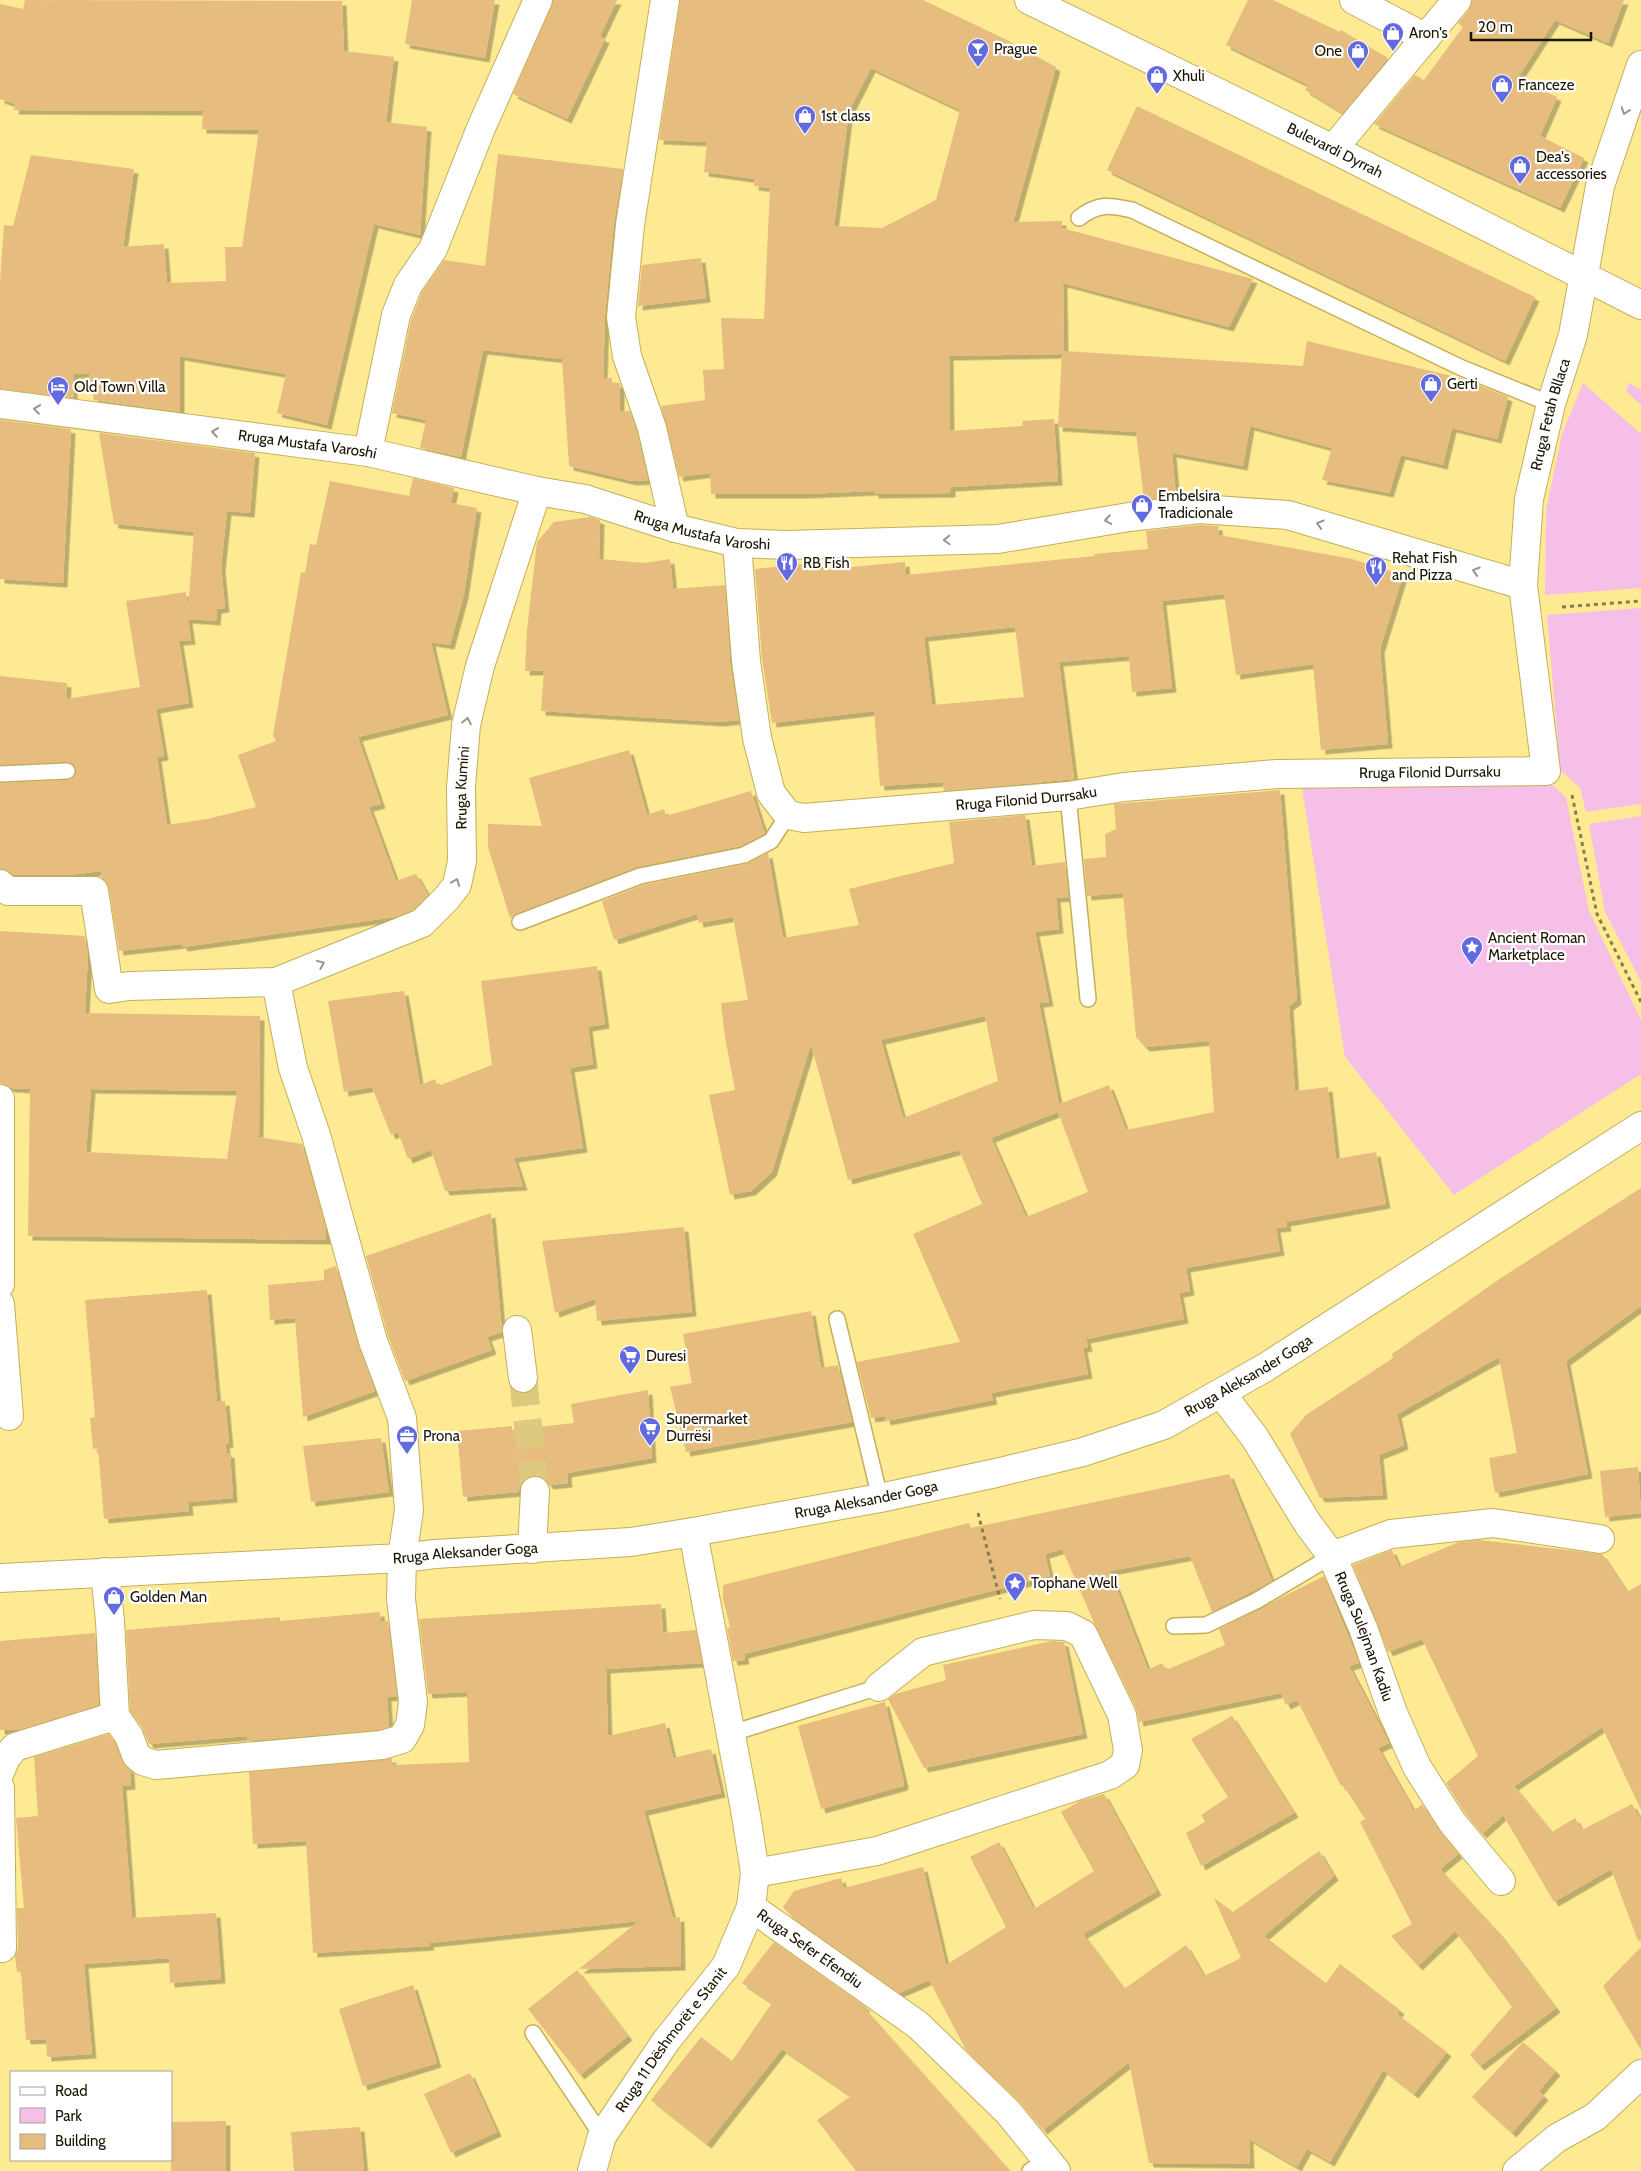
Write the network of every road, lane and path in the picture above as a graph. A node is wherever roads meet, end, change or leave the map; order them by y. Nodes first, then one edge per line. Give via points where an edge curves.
1 (538, 0) edge
2 (665, 0) edge
3 (1029, 0) edge
4 (1354, 0) edge
5 (1457, 0) edge
6 (1426, 38) junction
7 (1641, 65) edge
8 (1333, 149) junction
9 (1079, 218) dead end
10 (1583, 277) junction
11 (1641, 305) edge
12 (0, 404) edge
13 (1551, 404) junction
14 (368, 452) junction
15 (537, 491) junction
16 (675, 528) junction
17 (737, 543) junction
18 (1524, 597) junction
19 (1641, 601) edge
20 (66, 771) dead end
21 (1546, 771) junction
22 (0, 774) edge
23 (1068, 796) junction
24 (788, 816) junction
25 (0, 884) edge
26 (520, 922) dead end
27 (276, 982) junction
28 (1088, 999) dead end
29 (1641, 1002) edge
30 (1, 1099) edge
31 (1641, 1126) edge
32 (0, 1284) edge
33 (0, 1304) edge
34 (837, 1320) dead end
35 (517, 1330) dead end
36 (522, 1378) tunnel mouth
37 (1222, 1393) junction
38 (9, 1416) dead end
39 (970, 1479) junction
40 (535, 1491) tunnel mouth
41 (880, 1498) junction
42 (693, 1532) junction
43 (1600, 1539) dead end
44 (532, 1549) junction
45 (1332, 1556) junction
46 (402, 1558) junction
47 (105, 1572) junction
48 (0, 1578) edge
49 (1174, 1626) dead end
50 (1008, 1631) junction
51 (879, 1687) joint
52 (115, 1716) junction
53 (729, 1734) junction
54 (0, 1772) edge
55 (0, 1788) edge
56 (755, 1873) junction
57 (1501, 1881) dead end
58 (751, 1907) junction
59 (2, 1948) dead end
60 (532, 2033) dead end
61 (1641, 2074) edge
62 (602, 2136) junction
63 (1045, 2167) edge
64 (592, 2171) edge
65 (1518, 2171) edge

1 - 14 street via 433,249 408,285 396,315
2 - 16 street via 630,225 621,317 627,356 652,428
3 - 8 street, Bulevardi Dyrrah
4 - 6 street
5 - 6 street
6 - 8 street
7 -> 10 street, Rruga Fetah Bllaca via 1600,186
8 - 10 street, Bulevardi Dyrrah
9 - 13 lane via 1088,211 1109,205 1132,210 1462,368
10 - 11 street, Bulevardi Dyrrah
10 - 13 street, Rruga Fetah Bllaca via 1573,335
14 -> 12 street, Rruga Mustafa Varoshi
13 - 18 street, Rruga Fetah Bllaca via 1528,500
14 - 15 street, Rruga Mustafa Varoshi
15 - 16 street, Rruga Mustafa Varoshi via 585,499
27 -> 15 street, Rruga Kumini via 422,923 457,885 462,861 461,787 466,725 480,666
16 - 17 street, Rruga Mustafa Varoshi
18 -> 17 street, Rruga Mustafa Varoshi via 1288,515 1200,509 1129,517 998,539 786,545
17 - 24 street via 746,661 757,738 771,792
18 - 19 path
18 - 21 street, Rruga Fetah Bllaca
20 - 22 lane
21 - 23 street, Rruga Filonid Durrsaku via 1277,774 1124,787
21 - 29 path via 1571,792 1597,914
23 - 24 street, Rruga Filonid Durrsaku via 804,818
23 - 28 lane
24 - 26 lane via 771,841 744,855 640,876
25 - 27 street via 8,891 94,891 109,989
27 - 46 street via 293,1068 316,1135 373,1341 402,1418 409,1510
30 - 32 street
31 - 37 street, Rruga Aleksander Goga
33 - 38 street
34 - 41 lane
35 - 36 street
37 - 39 street, Rruga Aleksander Goga via 1164,1425 1083,1452
37 - 45 street, Rruga Sulejman Kadiu
39 - 41 street, Rruga Aleksander Goga
39 - 50 path
40 - 44 street
41 - 42 street, Rruga Aleksander Goga
42 - 44 street, Rruga Aleksander Goga via 632,1542
42 - 53 street, Rruga Sefer Efendiu
43 - 45 street via 1493,1524 1391,1534
44 - 46 street, Rruga Aleksander Goga
45 - 49 lane via 1256,1601 1206,1625
45 - 57 street, Rruga Sulejman Kadiu via 1417,1767 1452,1822
46 - 47 street, Rruga Aleksander Goga
46 - 52 street via 401,1599 413,1702 410,1725 402,1739 382,1745 156,1765 136,1756 129,1736
47 - 48 street, Rruga Aleksander Goga
47 - 52 street
50 - 51 street via 923,1652
50 - 56 street via 1034,1625 1067,1626 1083,1634 1122,1715 1128,1750 1125,1765 1110,1775 877,1851
51 - 53 lane
52 - 54 street via 14,1747
53 - 56 street, Rruga Sefer Efendiu
55 - 59 street
56 - 58 street, Rruga Sefer Efendiu
58 - 62 street, Rruga 11 Dëshmorët e Stanit via 726,1966 666,2041
58 - 63 street, Rruga Sefer Efendiu via 918,2025 1008,2112
60 - 62 lane
61 - 65 street via 1595,2117 1557,2138
62 - 64 street, Rruga 11 Dëshmorët e Stanit

